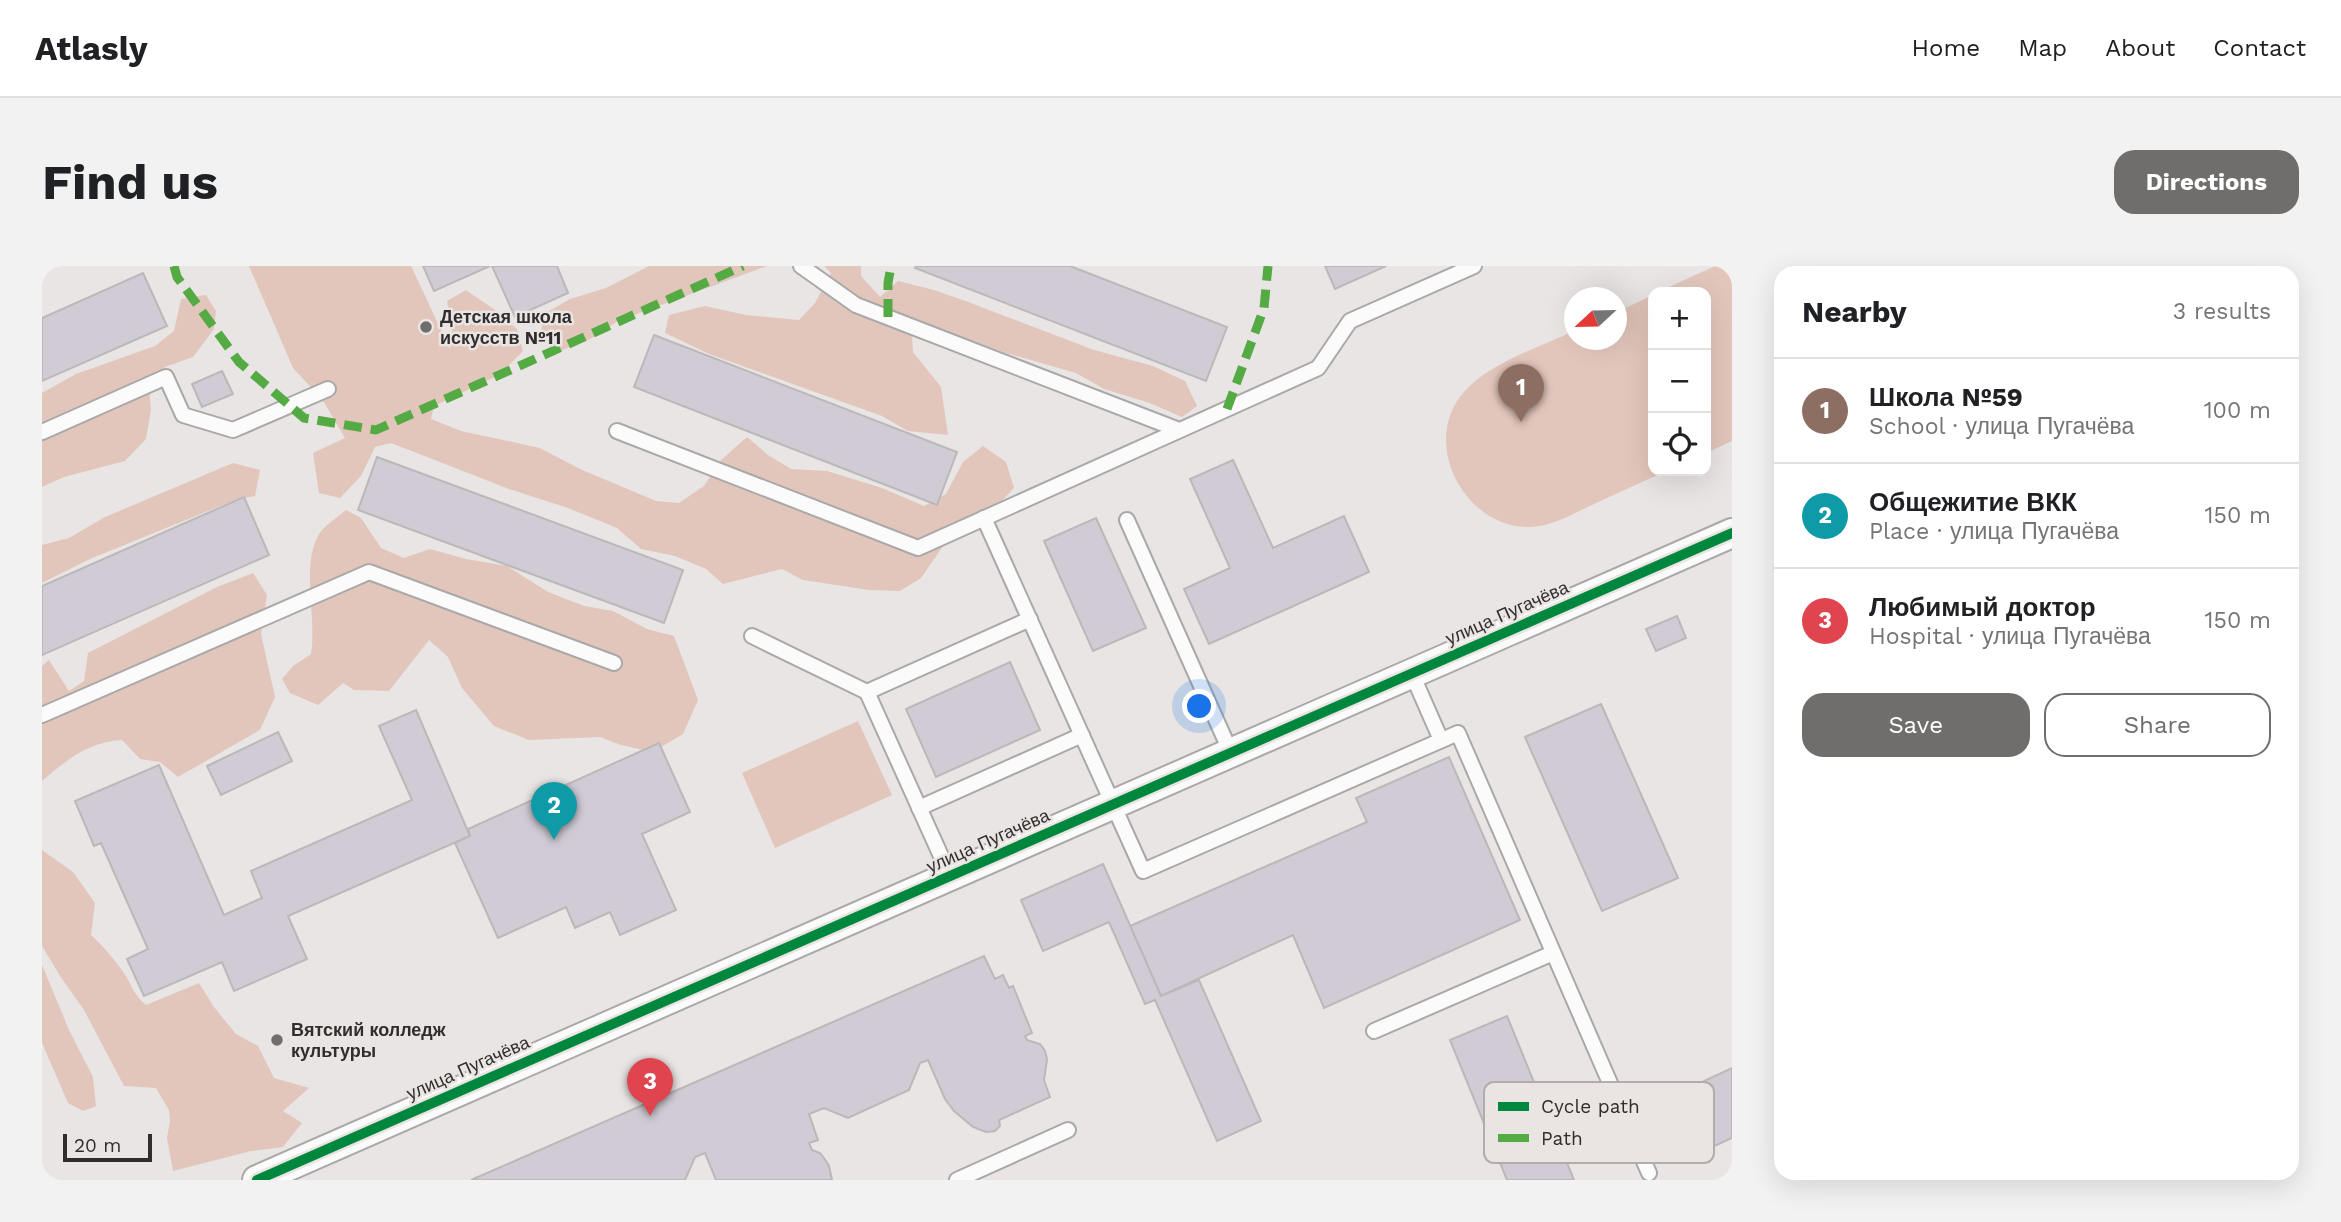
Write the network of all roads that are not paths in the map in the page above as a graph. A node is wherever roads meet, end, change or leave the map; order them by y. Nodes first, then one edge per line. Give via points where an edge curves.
1 (801, 266) edge
2 (1474, 266) edge
3 (328, 389) dead end
4 (1179, 430) junction
5 (42, 432) edge
6 (617, 432) dead end
7 (984, 518) junction
8 (1127, 520) dead end
9 (1732, 533) edge
10 (1030, 619) junction
11 (752, 636) dead end
12 (614, 663) dead end
13 (1412, 674) junction
14 (867, 692) junction
15 (42, 715) edge
16 (1082, 735) junction
17 (1441, 740) junction
18 (1231, 753) junction
19 (1113, 805) junction
20 (919, 808) junction
21 (950, 877) junction
22 (1553, 953) junction
23 (1374, 1031) dead end
24 (1609, 1082) edge
25 (1068, 1130) dead end
26 (1645, 1163) edge
27 (1649, 1173) dead end
28 (257, 1180) edge
29 (957, 1180) edge

1 - 4 lane via 856,305
2 - 4 lane via 1350,321 1318,368
3 - 5 lane via 233,430 183,415 166,377
4 - 7 lane
6 - 7 lane via 918,548
7 - 10 lane
8 - 18 lane
9 - 13 street, улица Пугачёва
10 - 14 lane
10 - 16 lane
11 - 14 lane
12 - 15 lane via 369,572
13 - 17 lane
13 - 18 street, улица Пугачёва
14 - 20 lane
16 - 19 lane
16 - 20 lane
17 - 19 lane via 1143,871
17 - 22 lane via 1458,733
18 - 19 street, улица Пугачёва
19 - 21 street, улица Пугачёва
20 - 21 lane
21 - 28 street, улица Пугачёва
22 - 23 lane
22 - 24 lane
25 - 29 lane
26 - 27 lane

